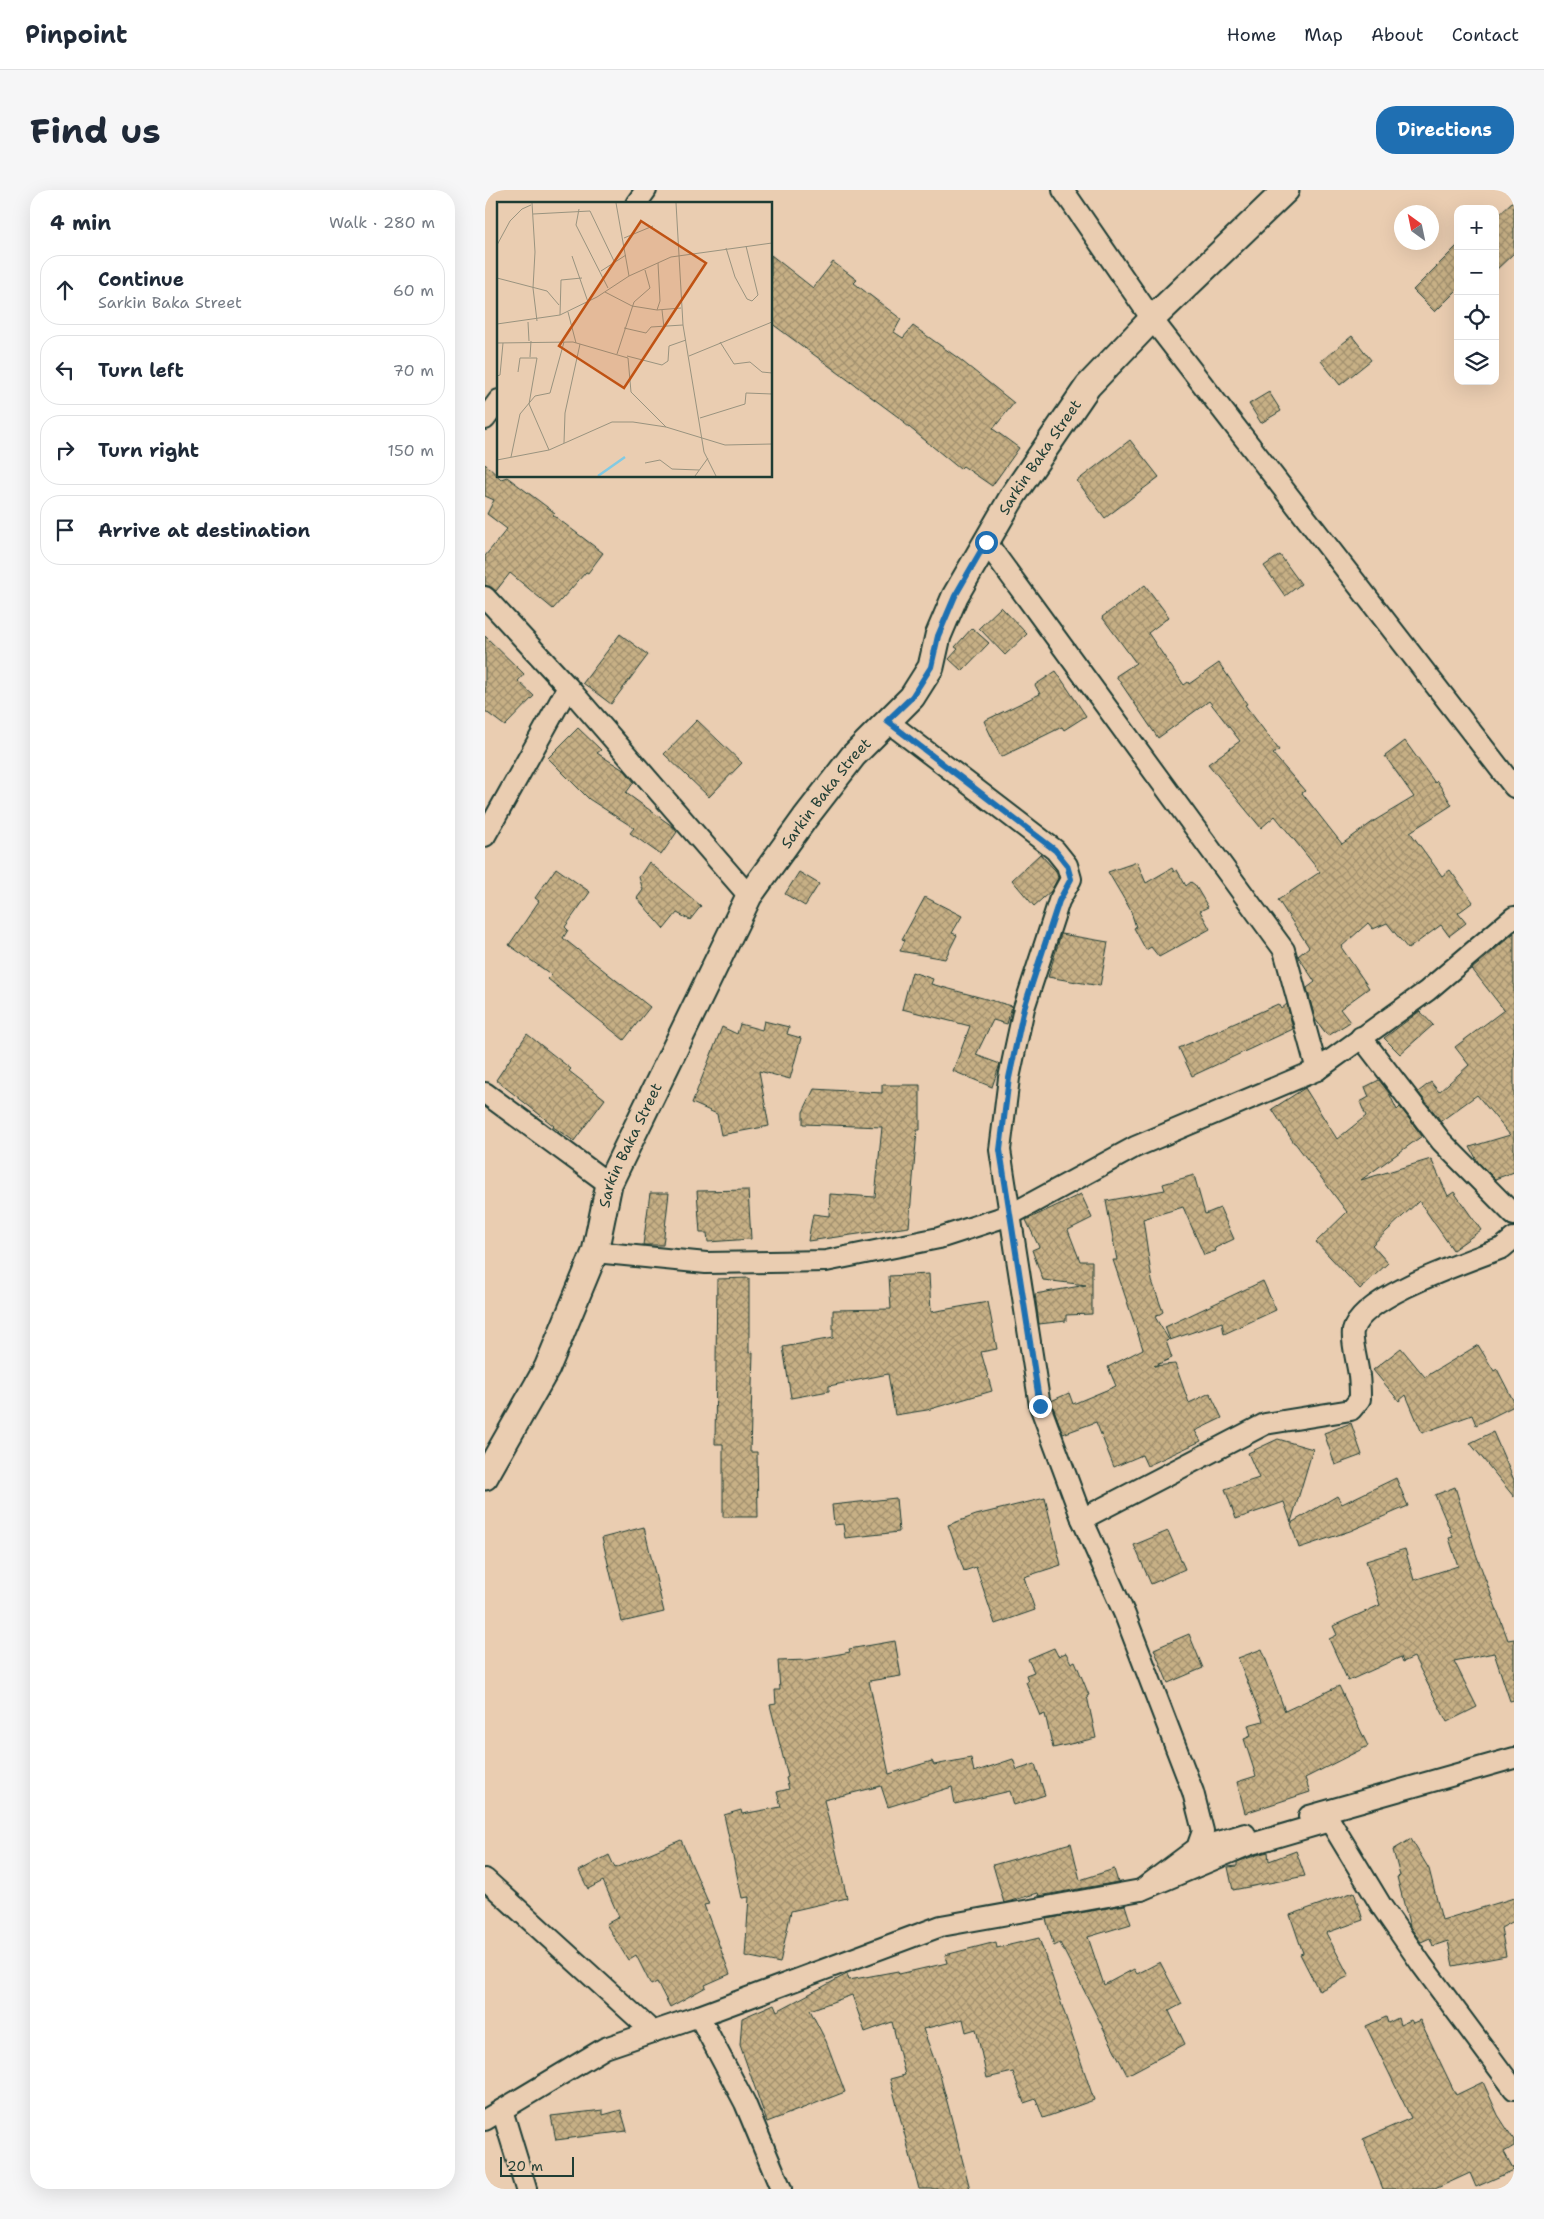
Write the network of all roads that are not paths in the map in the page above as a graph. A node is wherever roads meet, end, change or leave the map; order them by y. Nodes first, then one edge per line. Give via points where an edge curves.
1 (646, 190) edge
2 (1063, 190) edge
3 (1286, 190) edge
4 (638, 202) edge
5 (1152, 319) junction
6 (497, 403) edge
7 (485, 419) edge
8 (986, 542) junction
9 (485, 597) edge
10 (568, 688) junction
11 (887, 721) junction
12 (1514, 787) edge
13 (485, 836) edge
14 (749, 896) junction
15 (1514, 917) edge
16 (1361, 1037) junction
17 (1317, 1070) junction
18 (485, 1093) edge
19 (609, 1184) junction
20 (1010, 1215) junction
21 (1514, 1215) edge
22 (1514, 1238) edge
23 (595, 1252) junction
24 (485, 1477) edge
25 (1082, 1519) junction
26 (1514, 1758) edge
27 (1197, 1848) junction
28 (485, 1879) edge
29 (1141, 1890) junction
30 (699, 2016) junction
31 (653, 2032) junction
32 (1514, 2089) edge
33 (493, 2115) edge
34 (526, 2189) edge
35 (781, 2189) edge

1 - 4 street
2 - 5 street
3 - 5 street, Sarkin Baka Street
5 - 8 street, Sarkin Baka Street via 1088,386 1014,494
5 - 12 street
6 - 7 street
8 - 11 street, Sarkin Baka Street via 955,596 938,636 931,667 912,697
8 - 17 street via 1284,950
9 - 10 street
10 - 13 street
10 - 14 street
11 - 14 street, Sarkin Baka Street via 853,756
11 - 20 street via 1055,850 1067,865 1071,879 1059,901 1024,1008 1009,1078 1000,1150
14 - 19 street, Sarkin Baka Street
15 - 16 street via 1427,990
16 - 17 street
16 - 21 street via 1441,1141
17 - 20 street via 1135,1147
18 - 19 street
19 - 23 street, Sarkin Baka Street
20 - 23 street via 939,1238 826,1260 705,1262
20 - 25 street via 1040,1406
22 - 25 street via 1501,1248 1397,1290 1367,1310 1353,1332 1360,1399 1351,1410 1265,1424
23 - 24 street, Sarkin Baka Street via 547,1368
25 - 27 street via 1125,1615 1193,1792 1203,1831
26 - 27 street
27 - 29 street
28 - 31 street
29 - 30 street via 941,1926
29 - 32 street via 1248,1844 1330,1821 1382,1907
30 - 31 street
30 - 35 street via 745,2102
31 - 33 street via 605,2048
33 - 34 street

